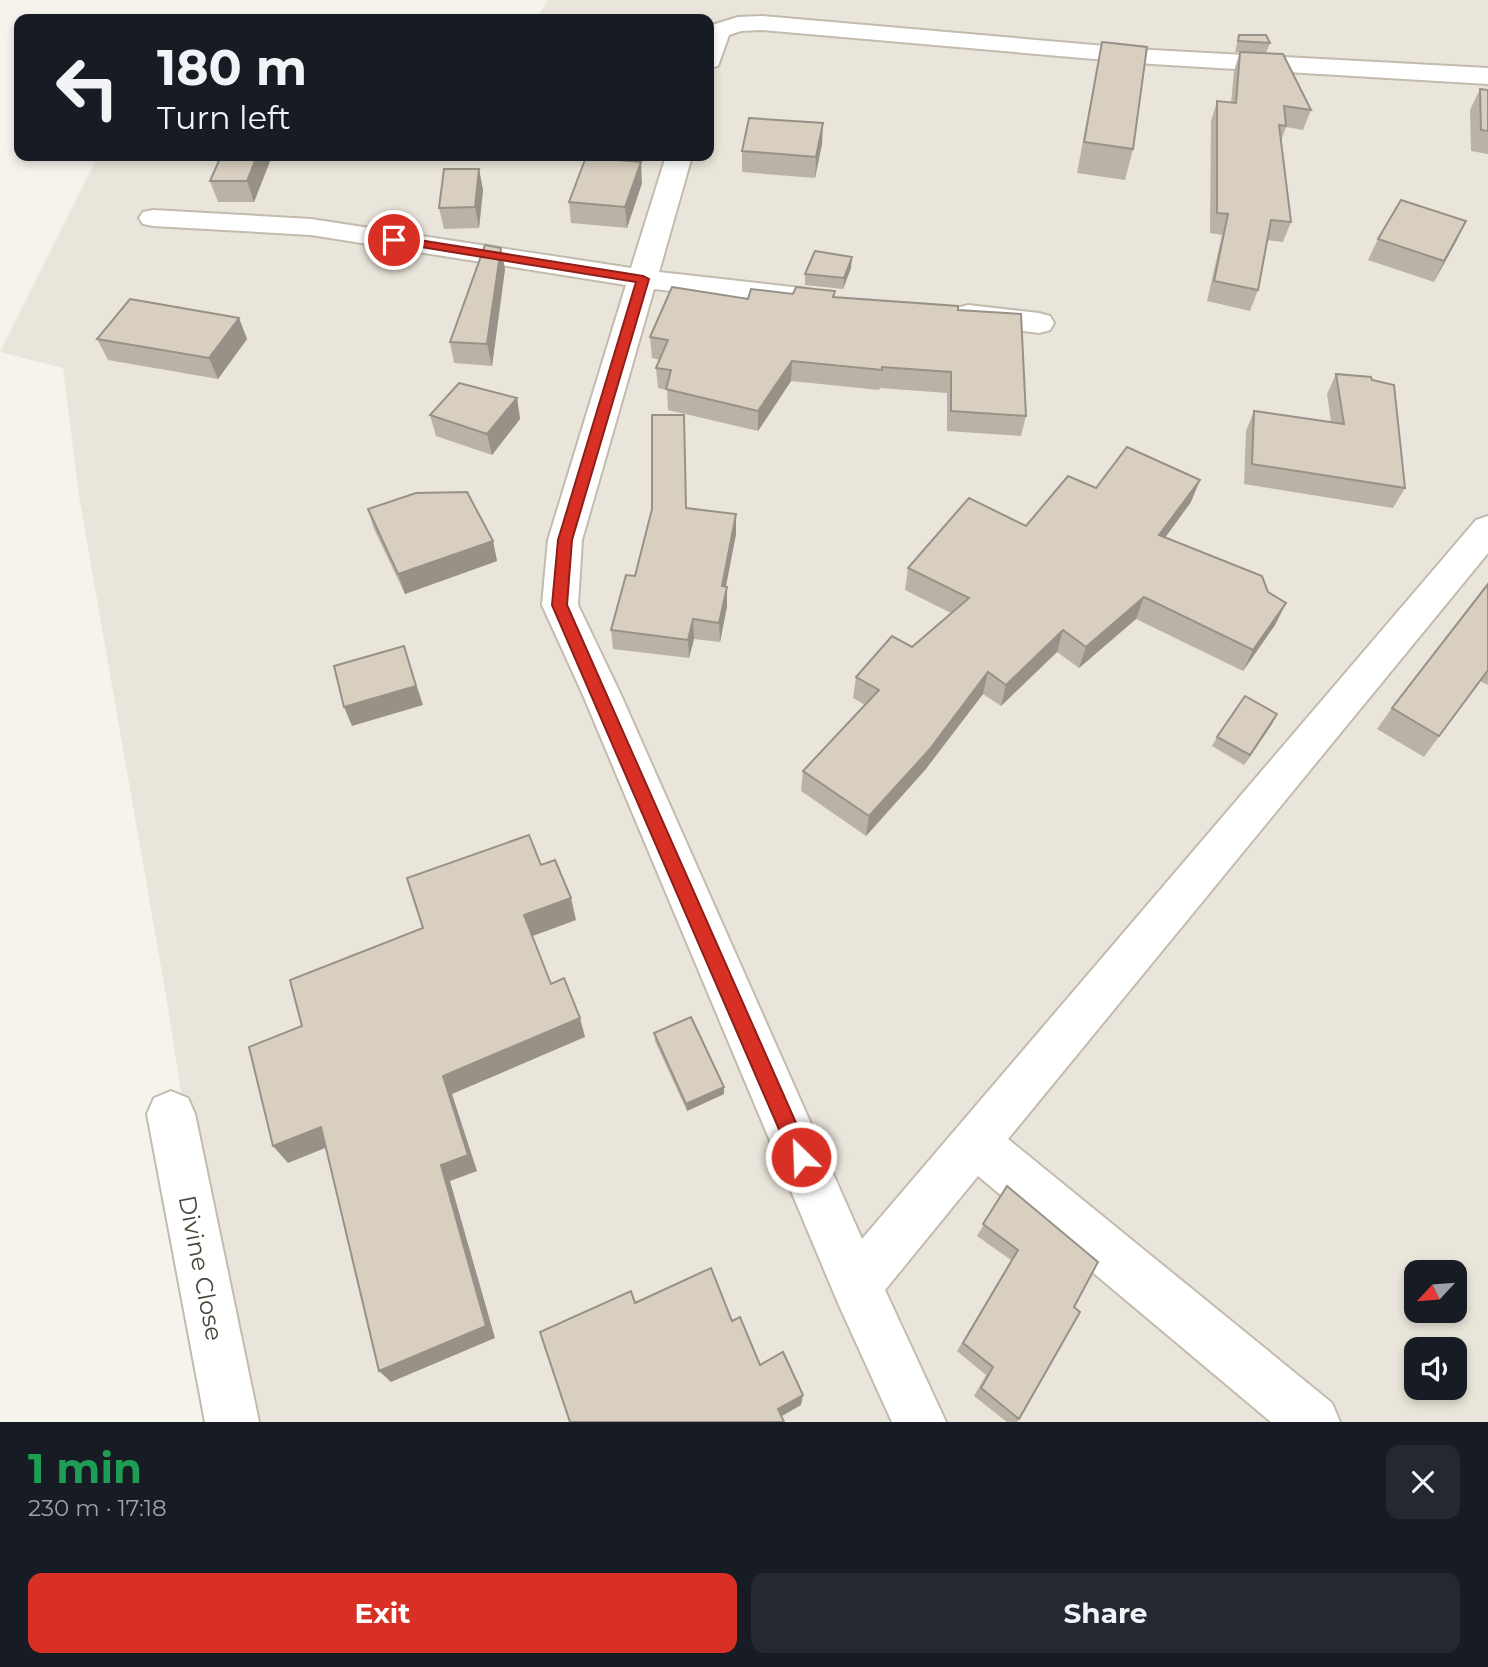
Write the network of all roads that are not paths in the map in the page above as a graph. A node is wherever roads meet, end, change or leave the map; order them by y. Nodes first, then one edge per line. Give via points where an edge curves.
1 (840, 0) edge
2 (839, 28) junction
3 (714, 44) edge
4 (1488, 76) edge
5 (678, 161) edge
6 (153, 218) dead end
7 (643, 279) junction
8 (834, 300) edge
9 (944, 312) edge
10 (1039, 323) dead end
11 (1488, 529) edge
12 (171, 1114) dead end
13 (975, 1142) junction
14 (856, 1285) junction
15 (232, 1422) edge
16 (919, 1422) edge
17 (1313, 1422) edge

1 - 2 street
2 - 3 street via 738,24 718,31
2 - 4 street via 1152,57
5 - 7 street
6 - 7 street via 311,227
7 - 8 street
7 - 14 street via 565,540 560,605
9 - 10 street
11 - 13 street
12 - 15 street, Divine Close
13 - 14 street
13 - 17 street
14 - 16 street

